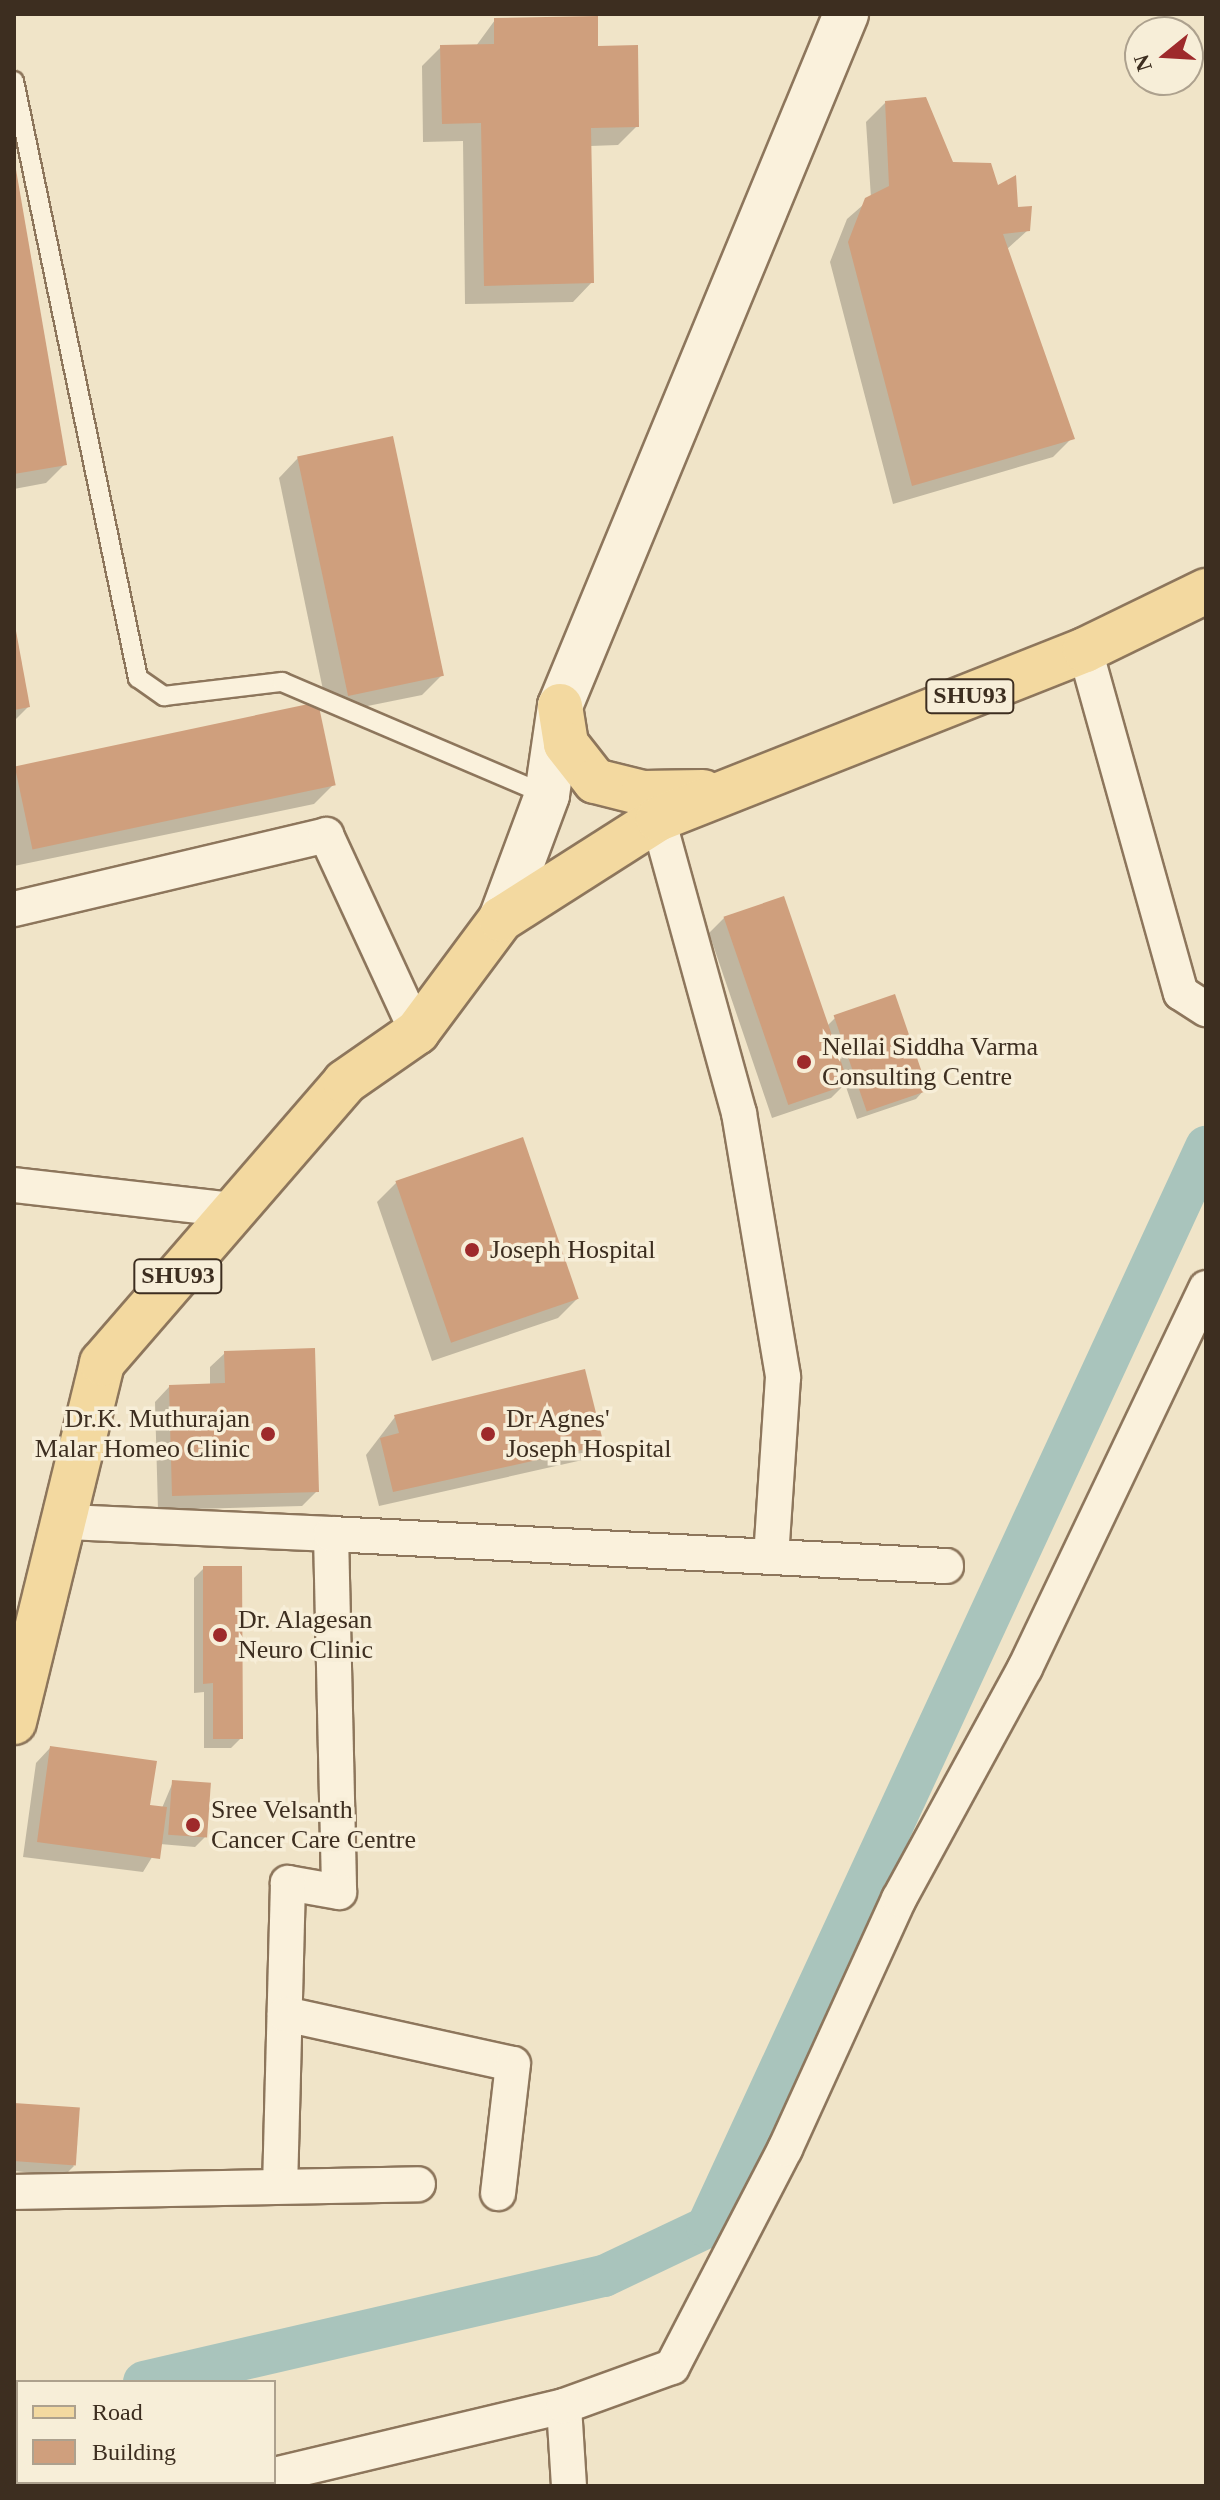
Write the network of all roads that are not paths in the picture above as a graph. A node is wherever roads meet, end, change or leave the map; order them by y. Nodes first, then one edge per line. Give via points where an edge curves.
1 (846, 14) edge
2 (14, 81) edge
3 (1206, 591) edge
4 (1085, 650) junction
5 (560, 706) junction
6 (729, 791) junction
7 (547, 795) junction
8 (658, 819) junction
9 (14, 909) edge
10 (501, 919) junction
11 (1193, 1001) edge
12 (417, 1032) junction
13 (14, 1185) edge
14 (235, 1210) junction
15 (1206, 1288) edge
16 (68, 1522) junction
17 (331, 1534) junction
18 (771, 1557) junction
19 (946, 1566) dead end
20 (14, 1722) edge
21 (285, 2014) junction
22 (418, 2184) dead end
23 (280, 2186) junction
24 (14, 2192) edge
25 (498, 2193) dead end
26 (564, 2406) junction
27 (276, 2475) edge
28 (569, 2486) edge

1 - 5 street
2 - 7 lane via 138,678 164,696 282,682
3 - 4 main road, SHU93
4 - 6 main road, SHU93
4 - 11 street
5 - 6 main road via 566,744 595,781 643,793
5 - 7 street
6 - 8 main road, SHU93
7 - 10 street
8 - 10 main road, SHU93
8 - 18 street via 739,1113 783,1377
9 - 12 street via 326,835
10 - 12 main road, SHU93
12 - 14 main road, SHU93 via 345,1082
13 - 14 street
14 - 16 main road, SHU93 via 102,1363
15 - 26 street via 1025,1668 899,1899 785,2149 672,2367
16 - 17 street
16 - 20 main road, SHU93
17 - 18 street
17 - 21 street via 339,1892 288,1883
18 - 19 street
21 - 23 street
21 - 25 street via 513,2064
22 - 23 street
23 - 24 street
26 - 27 street
26 - 28 street

